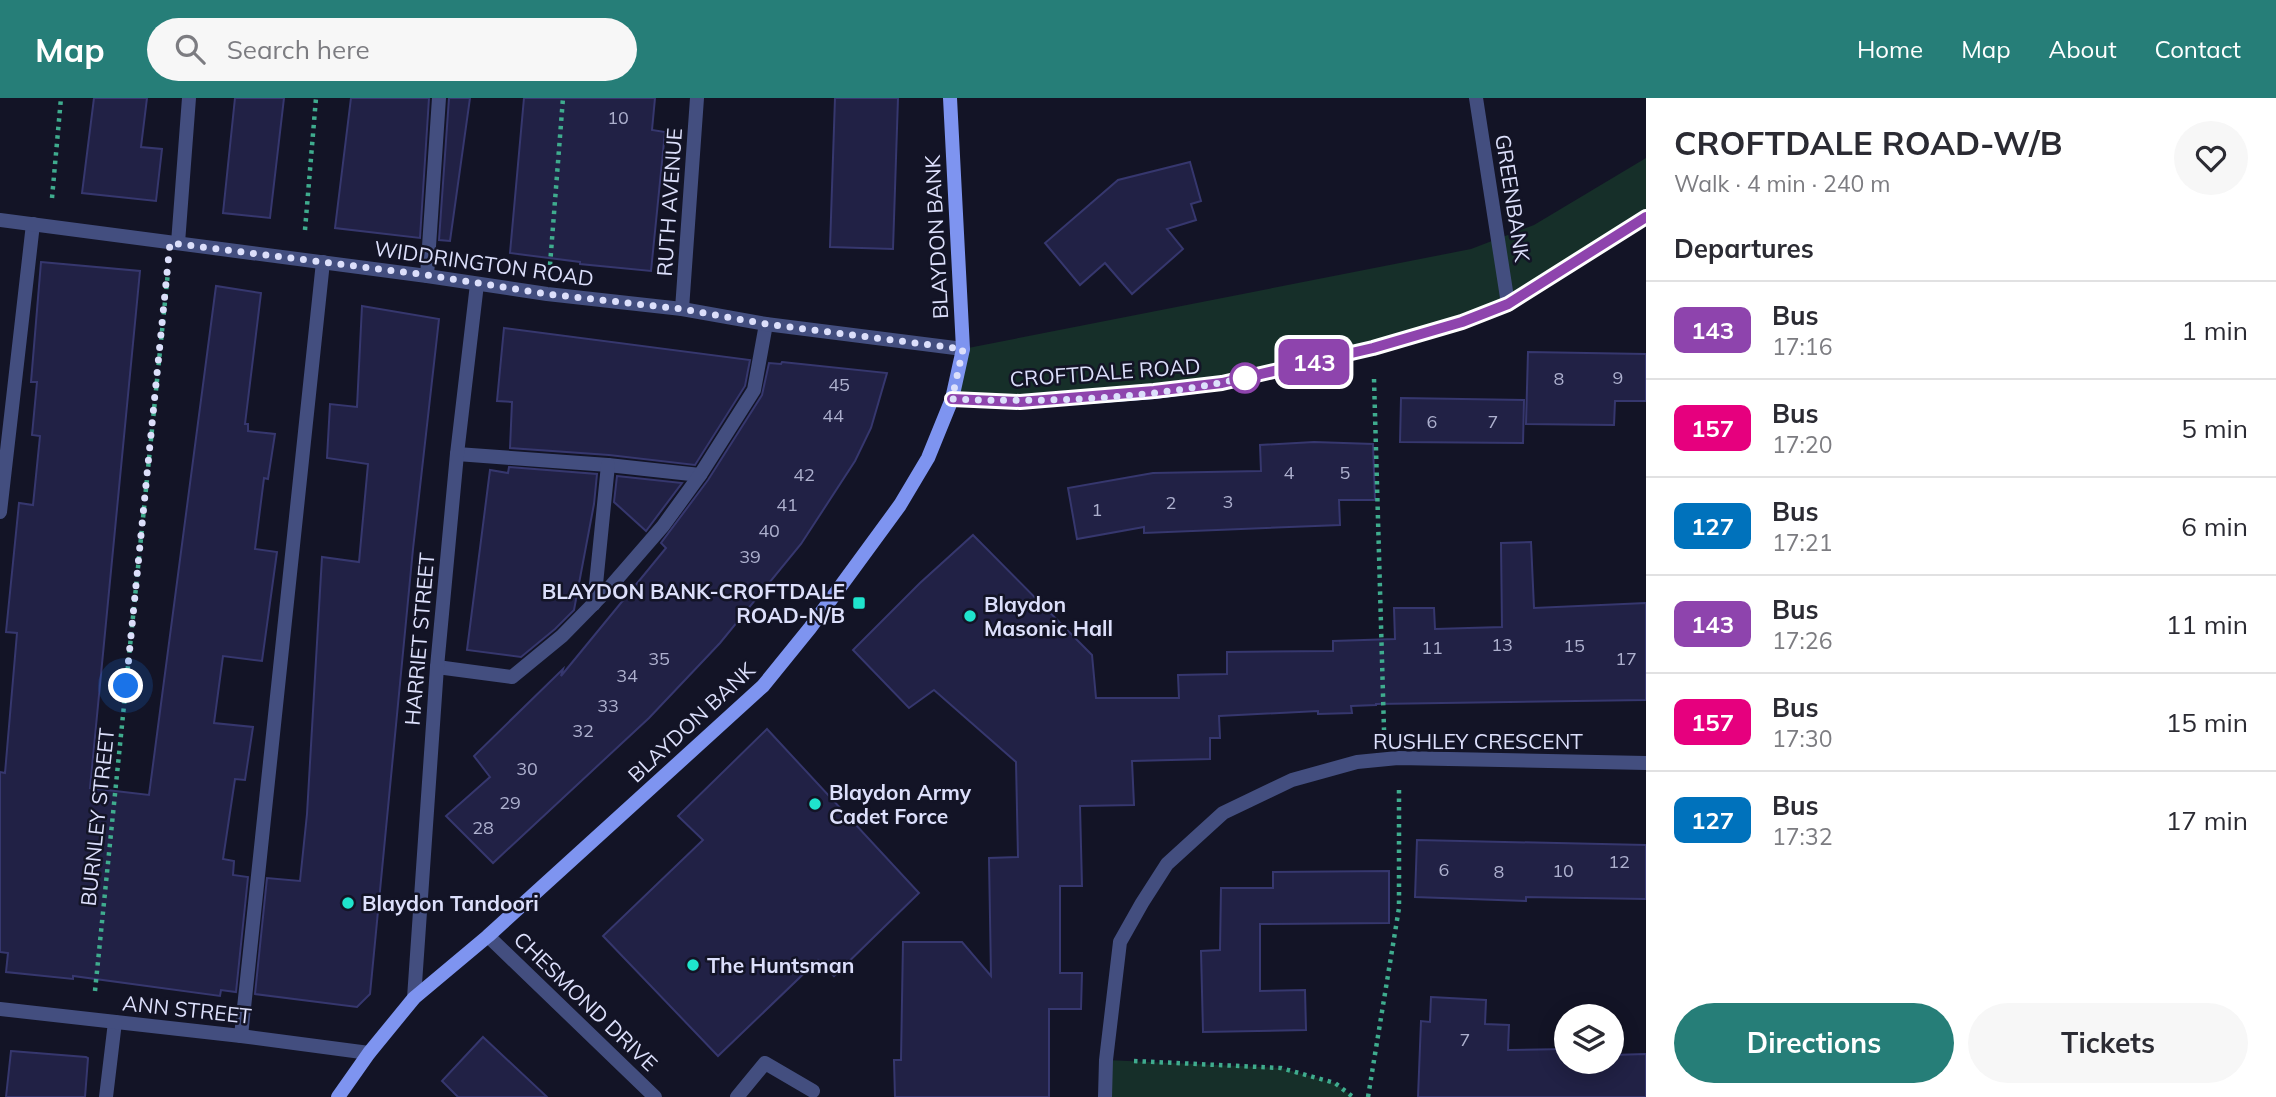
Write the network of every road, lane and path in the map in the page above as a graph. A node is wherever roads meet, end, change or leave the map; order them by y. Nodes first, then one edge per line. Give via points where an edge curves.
1 (61, 98) edge
2 (190, 98) edge
3 (316, 98) edge
4 (439, 98) edge
5 (563, 98) edge
6 (697, 98) edge
7 (950, 98) edge
8 (1476, 98) edge
9 (1646, 217) edge
10 (0, 220) edge
11 (33, 224) junction
12 (50, 227) junction
13 (174, 243) junction
14 (302, 259) junction
15 (323, 262) junction
16 (427, 275) junction
17 (477, 284) junction
18 (547, 294) junction
19 (1508, 304) junction
20 (682, 309) junction
21 (766, 324) junction
22 (1373, 348) junction
23 (963, 349) junction
24 (952, 399) junction
25 (457, 454) junction
26 (608, 465) junction
27 (700, 475) junction
28 (0, 512) edge
29 (594, 604) junction
30 (437, 667) junction
31 (1392, 759) junction
32 (1646, 763) edge
33 (488, 936) junction
34 (414, 998) junction
35 (0, 1009) edge
36 (92, 1019) junction
37 (115, 1022) junction
38 (241, 1036) junction
39 (369, 1053) junction
40 (1106, 1060) junction
41 (813, 1091) dead end
42 (106, 1097) edge
43 (338, 1097) edge
44 (655, 1097) edge
45 (737, 1097) edge
46 (1105, 1097) edge
47 (1353, 1097) edge
48 (1368, 1097) edge

1 - 12 path
2 - 13 street
3 - 14 path
4 - 16 street
5 - 18 path
6 - 20 street, RUTH AVENUE
7 - 23 street, BLAYDON BANK
8 - 19 street, GREENBANK
9 - 19 street, CROFTDALE ROAD
10 - 11 street, WIDDRINGTON ROAD
11 - 12 street, WIDDRINGTON ROAD
11 - 28 street
12 - 13 street, WIDDRINGTON ROAD
13 - 14 street, WIDDRINGTON ROAD
13 - 36 path, BURNLEY STREET
14 - 15 street, WIDDRINGTON ROAD
15 - 16 street, WIDDRINGTON ROAD
15 - 38 street
16 - 17 street, WIDDRINGTON ROAD
17 - 18 street, WIDDRINGTON ROAD
17 - 25 street, HARRIET STREET
18 - 20 street, WIDDRINGTON ROAD
19 - 22 street, CROFTDALE ROAD
20 - 21 street, WIDDRINGTON ROAD
21 - 23 street, WIDDRINGTON ROAD
21 - 27 street via 754,390
22 - 24 street, CROFTDALE ROAD via 1222,383 1168,390 1020,402
22 - 31 path
23 - 24 street, BLAYDON BANK
24 - 33 street, BLAYDON BANK via 928,458 900,505 764,686
25 - 26 street
25 - 30 street, HARRIET STREET
26 - 27 street
26 - 29 street
27 - 29 street via 663,526
29 - 30 street via 512,677
30 - 34 street, HARRIET STREET
31 - 32 street, RUSHLEY CRESCENT
31 - 40 street, RUSHLEY CRESCENT via 1357,762 1292,780 1223,813 1167,864 1120,942
31 - 48 path via 1399,908
33 - 34 street, BLAYDON BANK
33 - 44 street, CHESMOND DRIVE
34 - 39 street, BLAYDON BANK
35 - 36 street, ANN STREET
36 - 37 street, ANN STREET
37 - 38 street, ANN STREET
37 - 42 street
38 - 39 street, ANN STREET
39 - 43 street, BLAYDON BANK
40 - 46 street, RUSHLEY CRESCENT
40 - 47 path via 1280,1068 1335,1083
41 - 45 street via 765,1063

